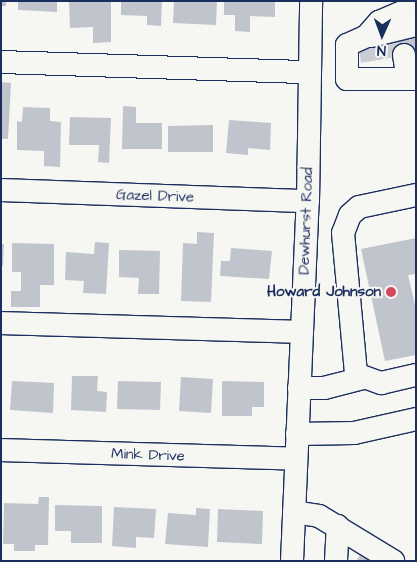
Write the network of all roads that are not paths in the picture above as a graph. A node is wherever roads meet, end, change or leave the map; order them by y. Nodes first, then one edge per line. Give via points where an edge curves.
1 (311, 1) edge
2 (395, 47) edge
3 (1, 62) edge
4 (310, 75) junction
5 (347, 79) junction
6 (1, 190) edge
7 (416, 195) edge
8 (308, 201) junction
9 (1, 323) edge
10 (302, 332) junction
11 (416, 375) edge
12 (363, 378) junction
13 (299, 388) junction
14 (416, 419) edge
15 (297, 434) junction
16 (1, 450) edge
17 (296, 459) junction
18 (294, 512) junction
19 (338, 526) junction
20 (292, 561) edge
21 (336, 561) edge
22 (393, 561) edge

1 - 4 street, Dewhurst Road
2 - 5 street
2 - 5 street via 347,45
3 - 4 street
4 - 5 street
4 - 8 street, Dewhurst Road
6 - 8 street, Gazel Drive
7 - 12 street via 359,206 350,215 344,233 356,374
8 - 10 street, Dewhurst Road
9 - 10 street
10 - 13 street, Dewhurst Road
11 - 12 street via 381,383
12 - 13 street via 324,388
13 - 15 street, Dewhurst Road
14 - 15 street via 354,433
15 - 17 street, Dewhurst Road
16 - 17 street, Mink Drive
17 - 18 street, Dewhurst Road
18 - 19 street via 319,516
18 - 20 street, Dewhurst Road
19 - 21 street
19 - 22 street

